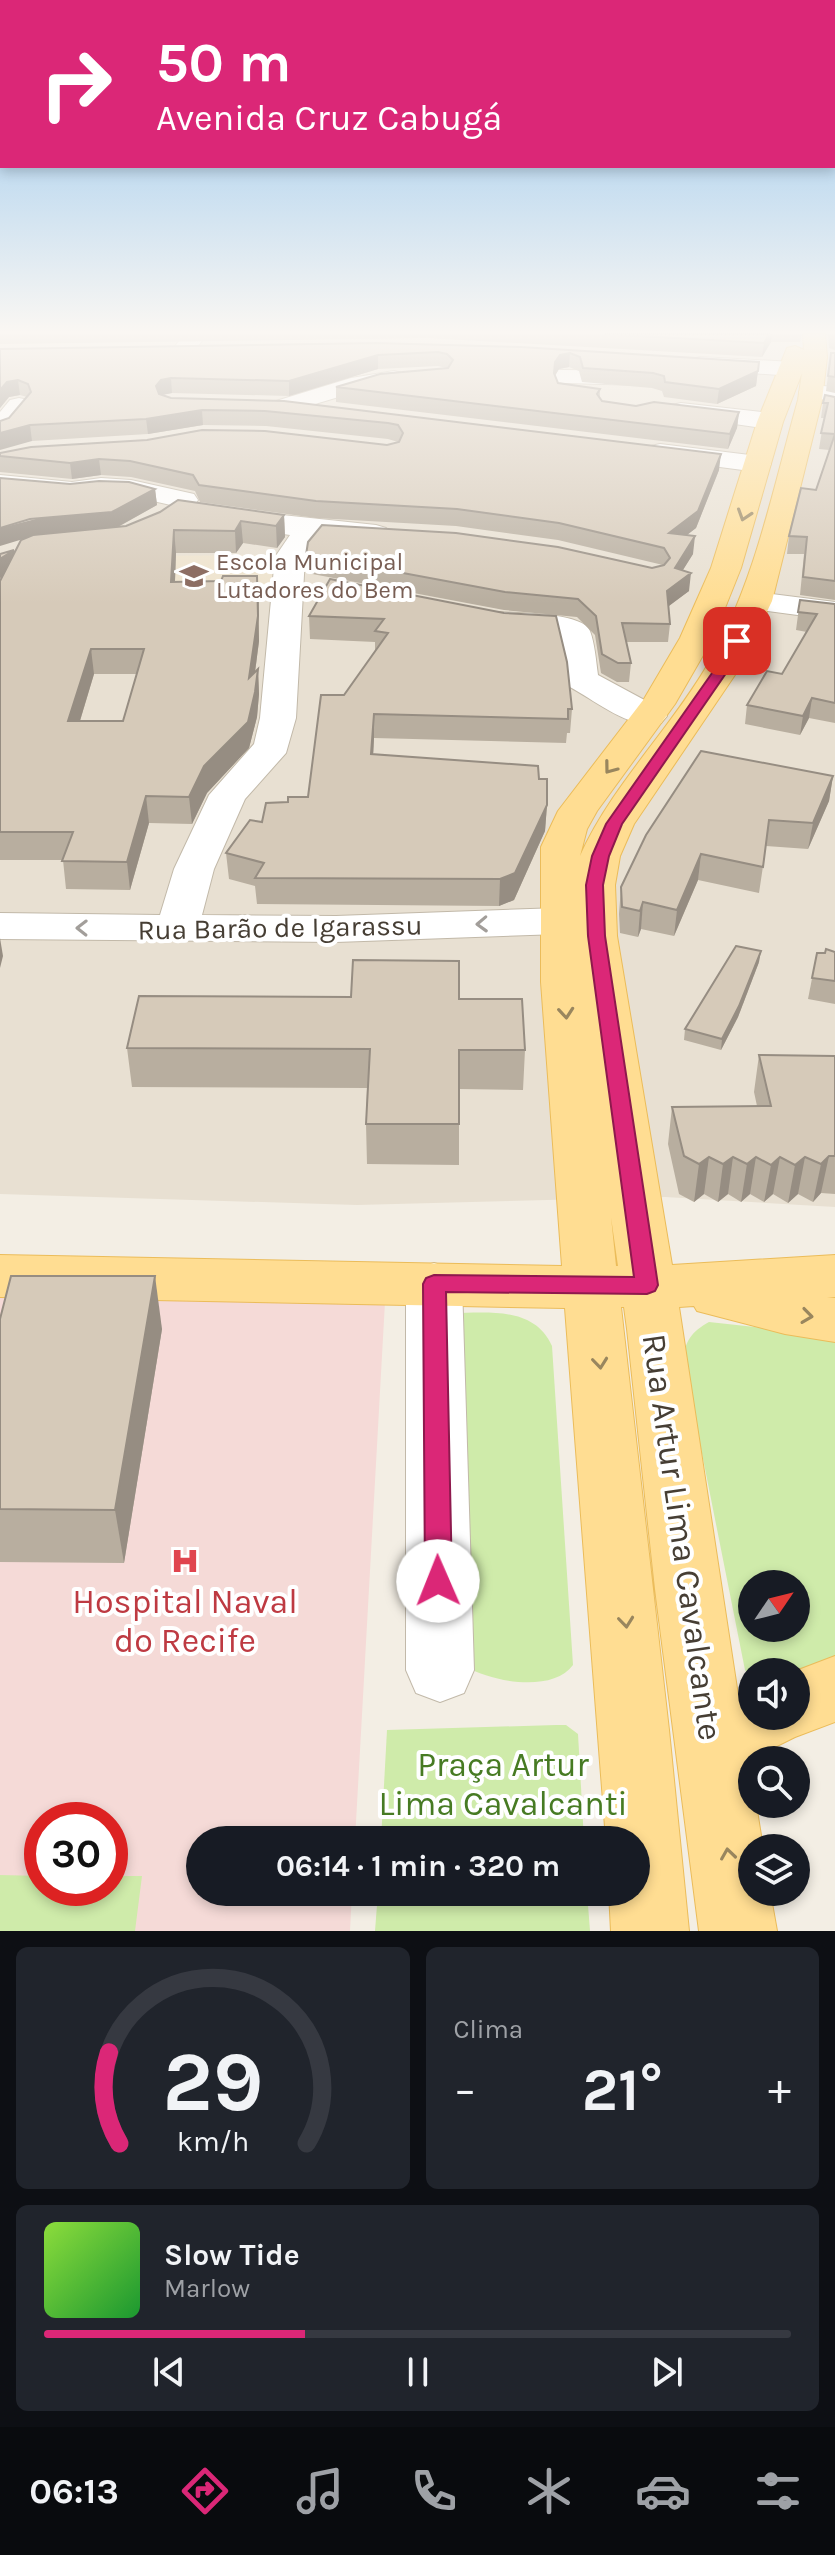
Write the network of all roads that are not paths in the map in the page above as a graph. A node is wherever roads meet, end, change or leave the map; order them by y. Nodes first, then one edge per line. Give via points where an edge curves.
1 (787, 424) edge
2 (630, 448) edge
3 (2, 467) edge
4 (772, 473) junction
5 (316, 530) junction
6 (408, 535) edge
7 (766, 582) junction
8 (835, 589) edge
9 (835, 611) edge
10 (473, 617) edge
11 (649, 716) junction
12 (560, 921) junction
13 (0, 926) edge
14 (177, 929) junction
15 (0, 1276) edge
16 (835, 1276) edge
17 (434, 1284) junction
18 (639, 1286) junction
19 (835, 1320) edge
20 (440, 1670) dead end
21 (835, 1689) edge
22 (810, 1699) edge
23 (738, 1719) edge
24 (740, 1730) edge
25 (650, 1931) edge
26 (738, 1931) edge

1 - 4 main road
2 - 4 street
3 - 5 street via 72,490 112,479 172,510
4 - 7 main road
5 - 6 street
5 - 14 street via 290,557 304,584 272,744 228,795 194,869
7 - 8 street
7 - 9 street
7 - 11 main road via 692,652
7 - 18 main road via 724,666 614,824 594,885
10 - 11 street via 574,631 582,680
11 -> 12 main road via 575,815 561,847
12 -> 14 street, Rua Barão de Igarassu
12 -> 18 main road via 582,1194
14 -> 13 street, Rua Barão de Igarassu
15 - 17 main road
16 - 18 main road
17 - 18 main road
17 - 20 street
18 -> 19 main road
18 - 23 main road, Rua Artur Lima Cavalcante
18 -> 25 main road, Rua Artur Lima Cavalcante via 637,1739
21 - 22 main road
26 -> 24 main road, Rua Artur Lima Cavalcante

